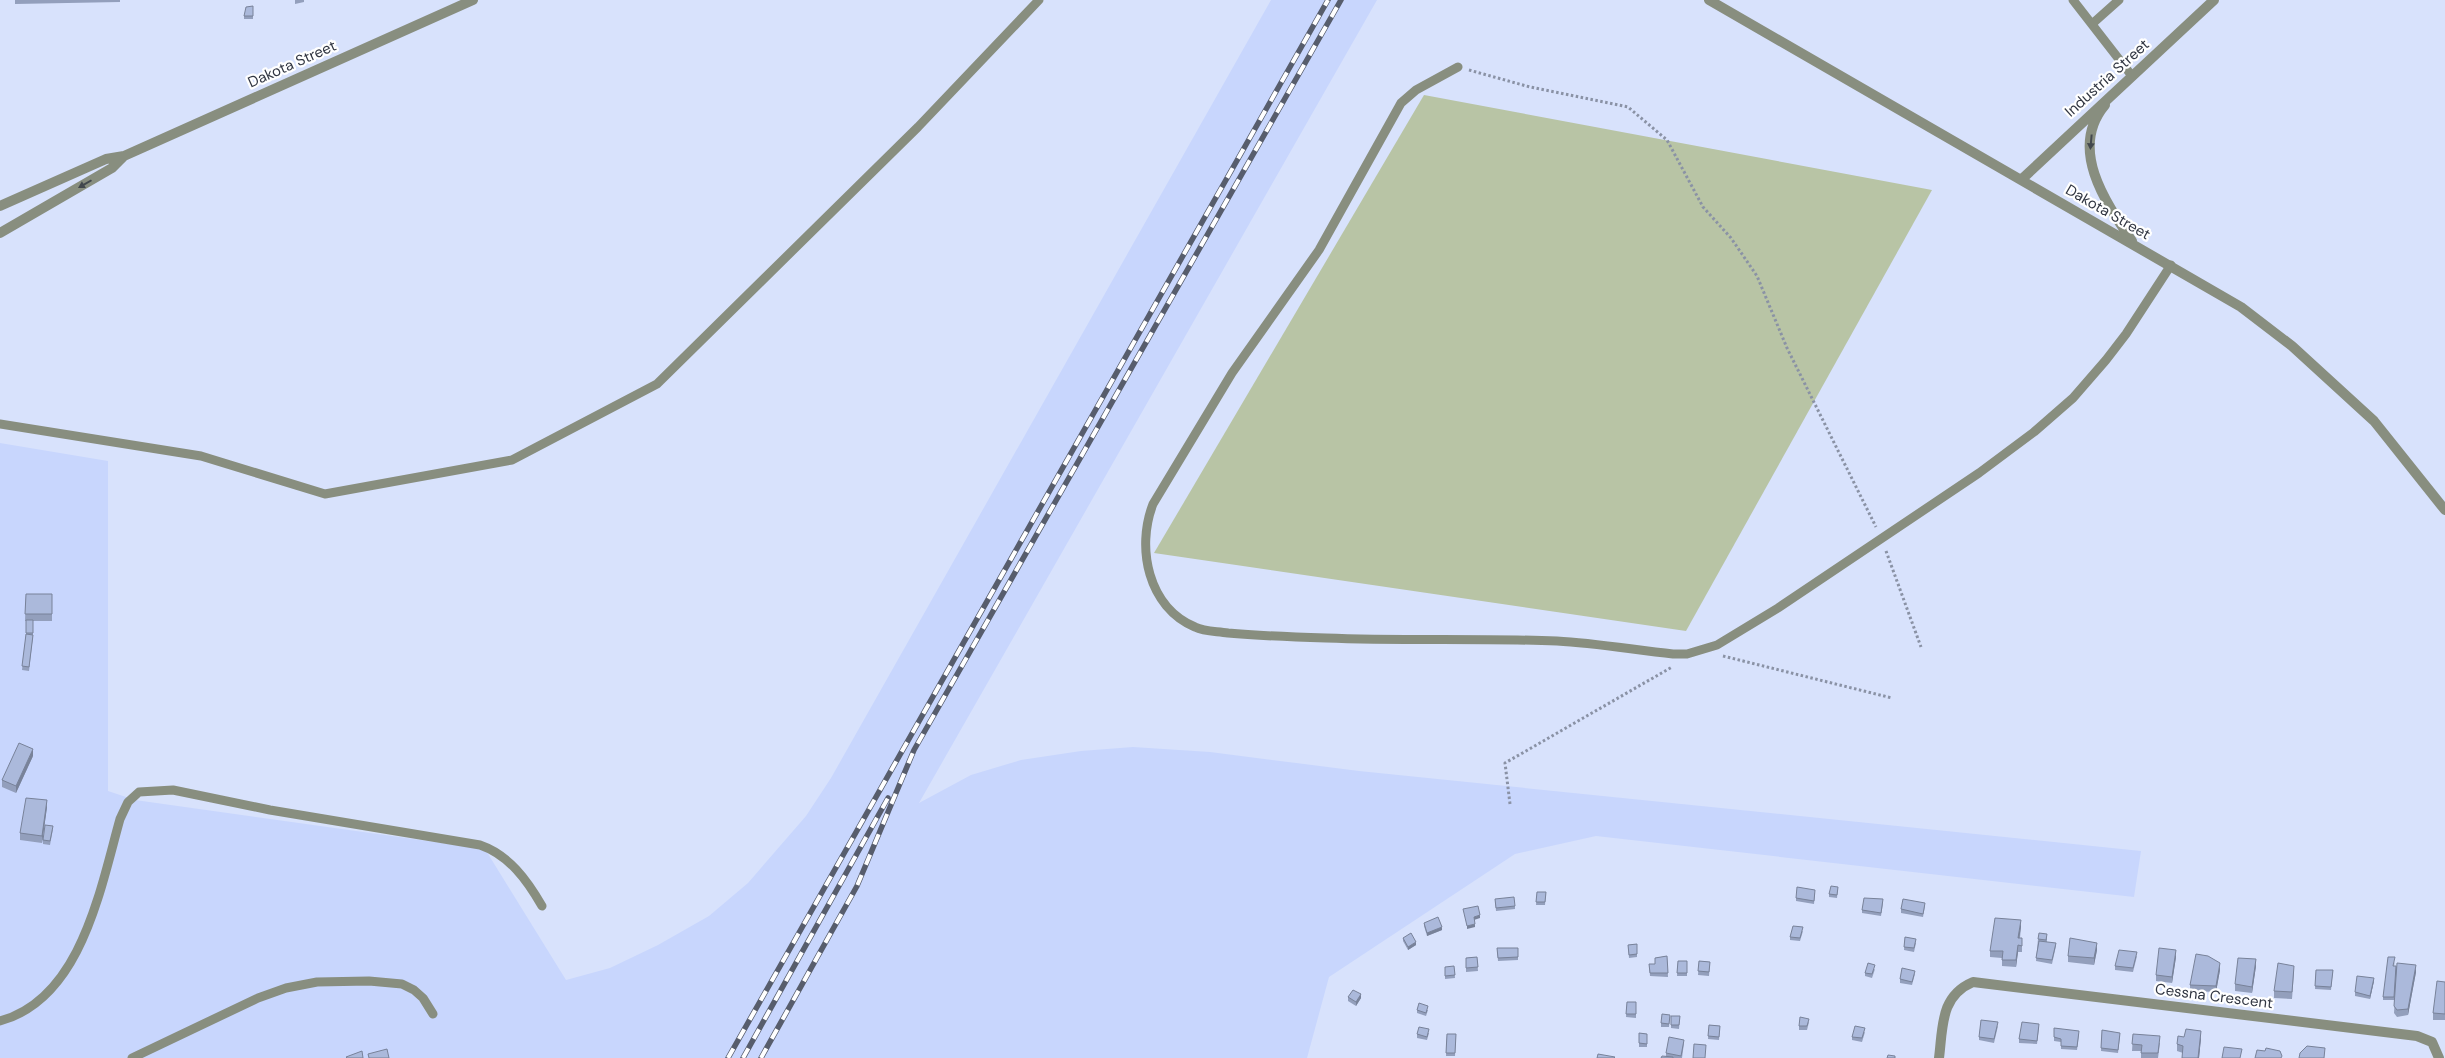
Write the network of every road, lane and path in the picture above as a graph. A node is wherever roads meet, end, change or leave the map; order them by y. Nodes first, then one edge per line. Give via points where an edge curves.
1 (473, 0) edge
2 (1039, 0) edge
3 (1709, 0) edge
4 (2073, 0) edge
5 (2119, 0) edge
6 (2212, 0) edge
7 (2092, 24) junction
8 (1458, 67) joint
9 (2132, 76) junction
10 (2121, 85) junction
11 (124, 156) junction
12 (2022, 179) junction
13 (0, 206) edge
14 (0, 233) edge
15 (2134, 244) junction
16 (2171, 265) junction
17 (0, 424) edge
18 (2445, 510) edge
19 (1882, 539) junction
20 (1920, 647) dead end
21 (1702, 650) junction
22 (1676, 665) dead end
23 (1892, 698) dead end
24 (1510, 804) dead end
25 (542, 906) dead end
26 (434, 1014) dead end
27 (0, 1021) edge
28 (132, 1058) edge
29 (1939, 1058) edge
30 (2439, 1058) edge

1 - 11 street, Dakota Street
2 - 17 lane via 918,127 657,384 512,460 325,494 201,456
3 - 12 street, Dakota Street
4 - 7 lane
5 - 7 lane
6 - 9 street, Industria Street
7 - 9 lane
8 - 19 path via 1530,87 1628,107 1667,140 1703,206 1731,238 1757,276 1787,348
8 - 21 lane via 1423,86 1401,103 1319,250 1232,373 1153,504 1145,533 1149,567 1158,595 1177,617 1196,628 1243,634 1390,640 1558,641 1673,654
9 - 10 street, Industria Street
10 - 12 street, Industria Street
10 -> 15 street via 2101,110 2092,131 2090,154 2105,202
11 - 13 street, Dakota Street via 106,159
11 -> 14 street, Dakota Street via 112,168
12 - 15 street, Dakota Street
15 - 16 street, Dakota Street
16 - 18 street, Dakota Street via 2241,307 2335,384 2374,421
16 - 19 lane via 2126,334 2074,398 1979,473
19 - 20 path
19 - 21 lane via 1778,608
21 - 23 path
22 - 24 path via 1505,763
25 - 27 lane via 514,866 480,845 172,790 139,792 128,802 120,820 84,936 72,962 56,986 36,1004 20,1015
26 - 28 lane via 414,990 402,984 317,982 258,998
29 - 30 street, Cessna Crescent via 1950,999 1973,982 2418,1036 2432,1042

